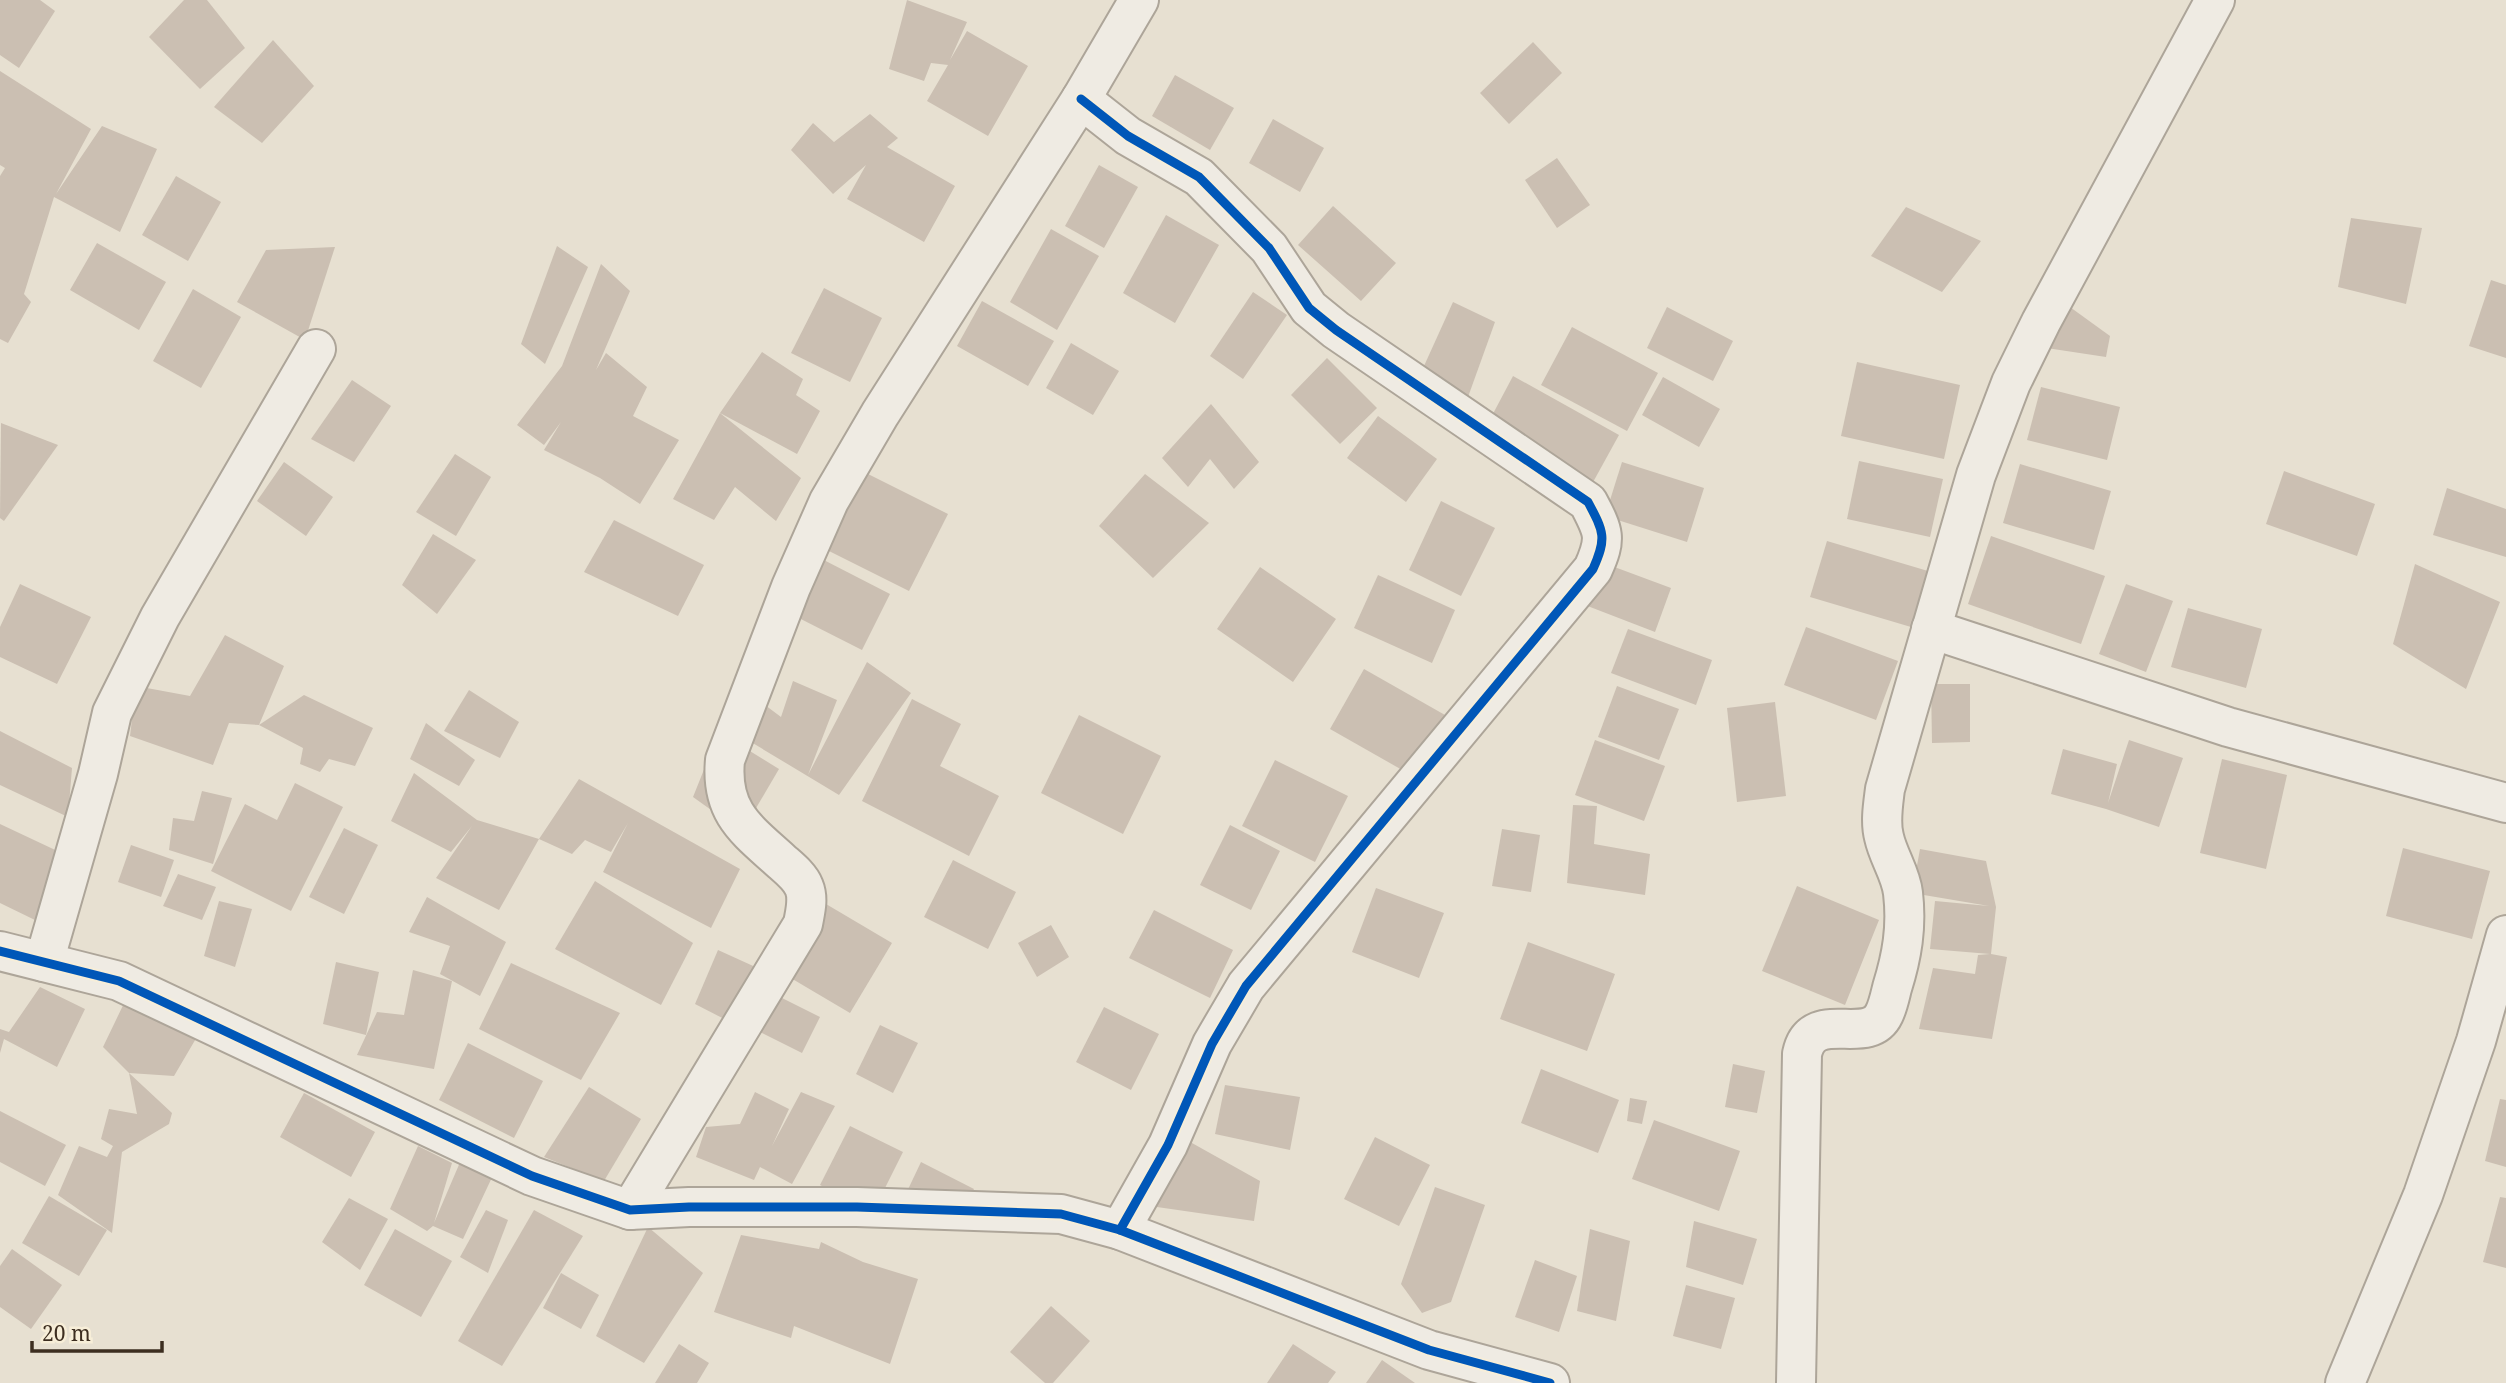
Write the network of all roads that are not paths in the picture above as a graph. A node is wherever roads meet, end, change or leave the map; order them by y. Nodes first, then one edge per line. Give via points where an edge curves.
1 (1139, 0) edge
2 (2215, 0) edge
3 (1081, 99) junction
4 (316, 349) dead end
5 (1931, 629) junction
6 (2506, 803) edge
7 (2506, 935) edge
8 (0, 951) edge
9 (44, 962) junction
10 (630, 1210) junction
11 (1120, 1230) junction
12 (1550, 1383) edge
13 (1796, 1383) edge
14 (2345, 1383) edge

1 - 3 street
2 - 5 street via 2011,383 1976,475
3 - 10 street via 880,414 829,501 791,587 723,774 731,811 804,887 803,924
3 - 11 street via 1128,136 1199,177 1269,248 1318,316 1588,502 1601,527 1602,548 1592,569 1247,986 1212,1044 1168,1145
4 - 9 street via 160,617 112,713
5 - 6 street via 2228,727
5 - 13 street via 1890,766 1882,813 1883,836 1903,891 1905,943 1900,963 1879,1021 1865,1027 1818,1031 1810,1036 1802,1054
7 - 14 street via 2476,1041 2423,1195
8 - 9 street
9 - 10 street via 119,981 532,1176
10 - 11 street via 845,1207 1062,1214
11 - 12 street via 1429,1350

